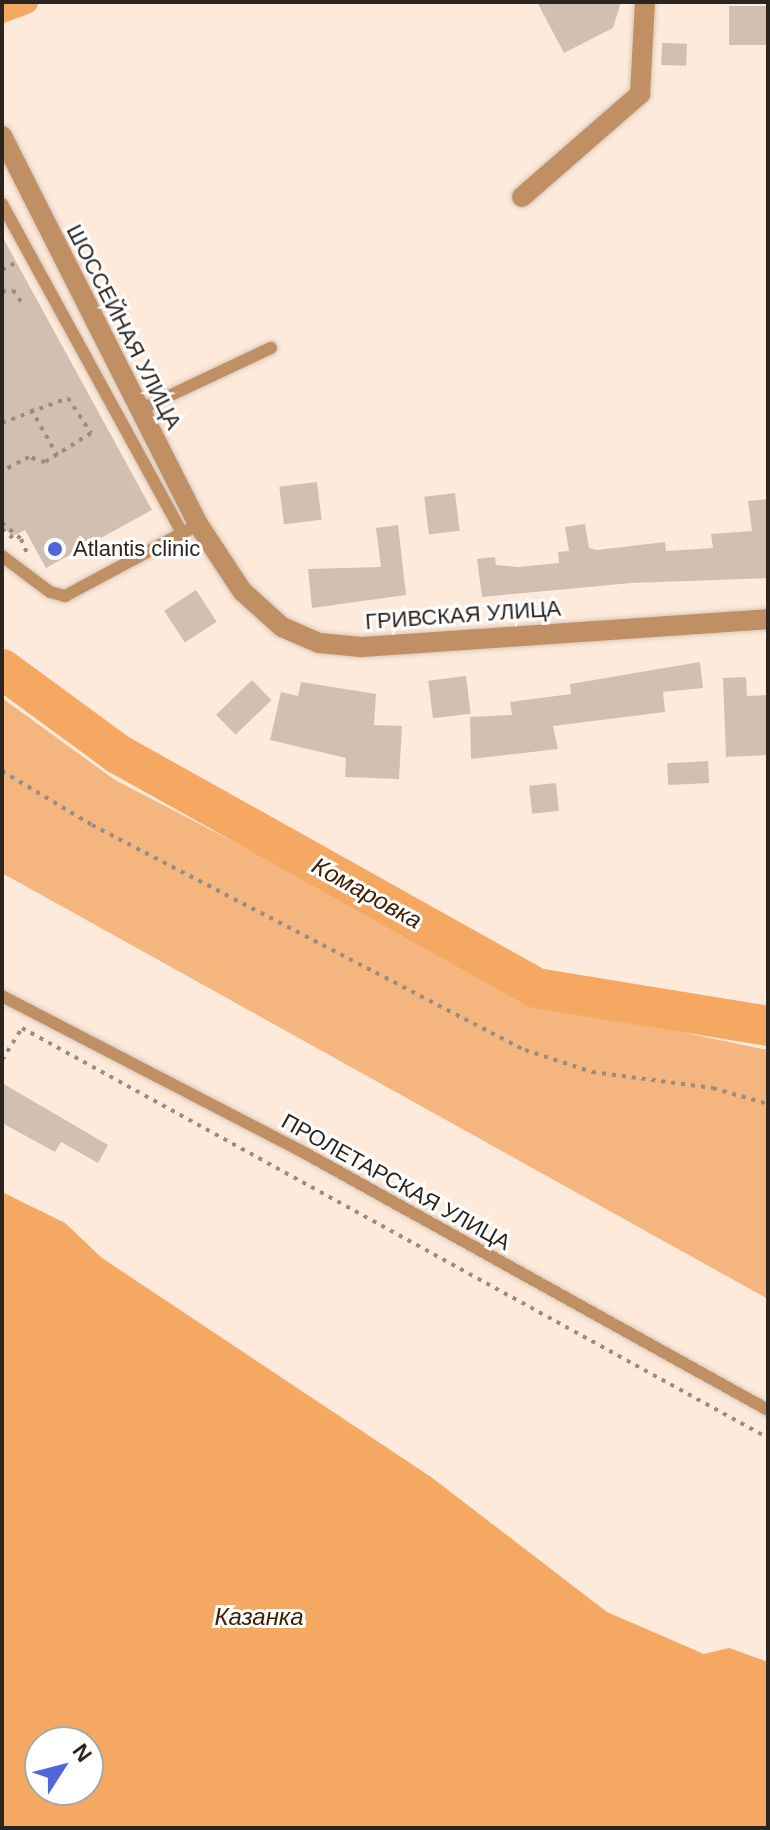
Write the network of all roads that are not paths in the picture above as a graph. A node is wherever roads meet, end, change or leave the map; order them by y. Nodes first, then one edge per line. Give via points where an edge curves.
1 (645, 2) edge
2 (3, 142) edge
3 (522, 197) dead end
4 (2, 204) edge
5 (271, 348) dead end
6 (139, 410) junction
7 (195, 532) junction
8 (2, 556) edge
9 (768, 619) edge
10 (2, 996) edge
11 (768, 1410) edge

1 - 3 street via 640,94
2 - 6 street, ШОССЕЙНАЯ УЛИЦА
4 - 7 lane
5 - 6 lane
6 - 7 street, ШОССЕЙНАЯ УЛИЦА
7 - 8 lane via 65,596 50,592
7 - 9 street, ГРИВСКАЯ УЛИЦА via 271,620 300,637 346,647
10 - 11 lane, ПРОЛЕТАРСКАЯ УЛИЦА via 303,1152

